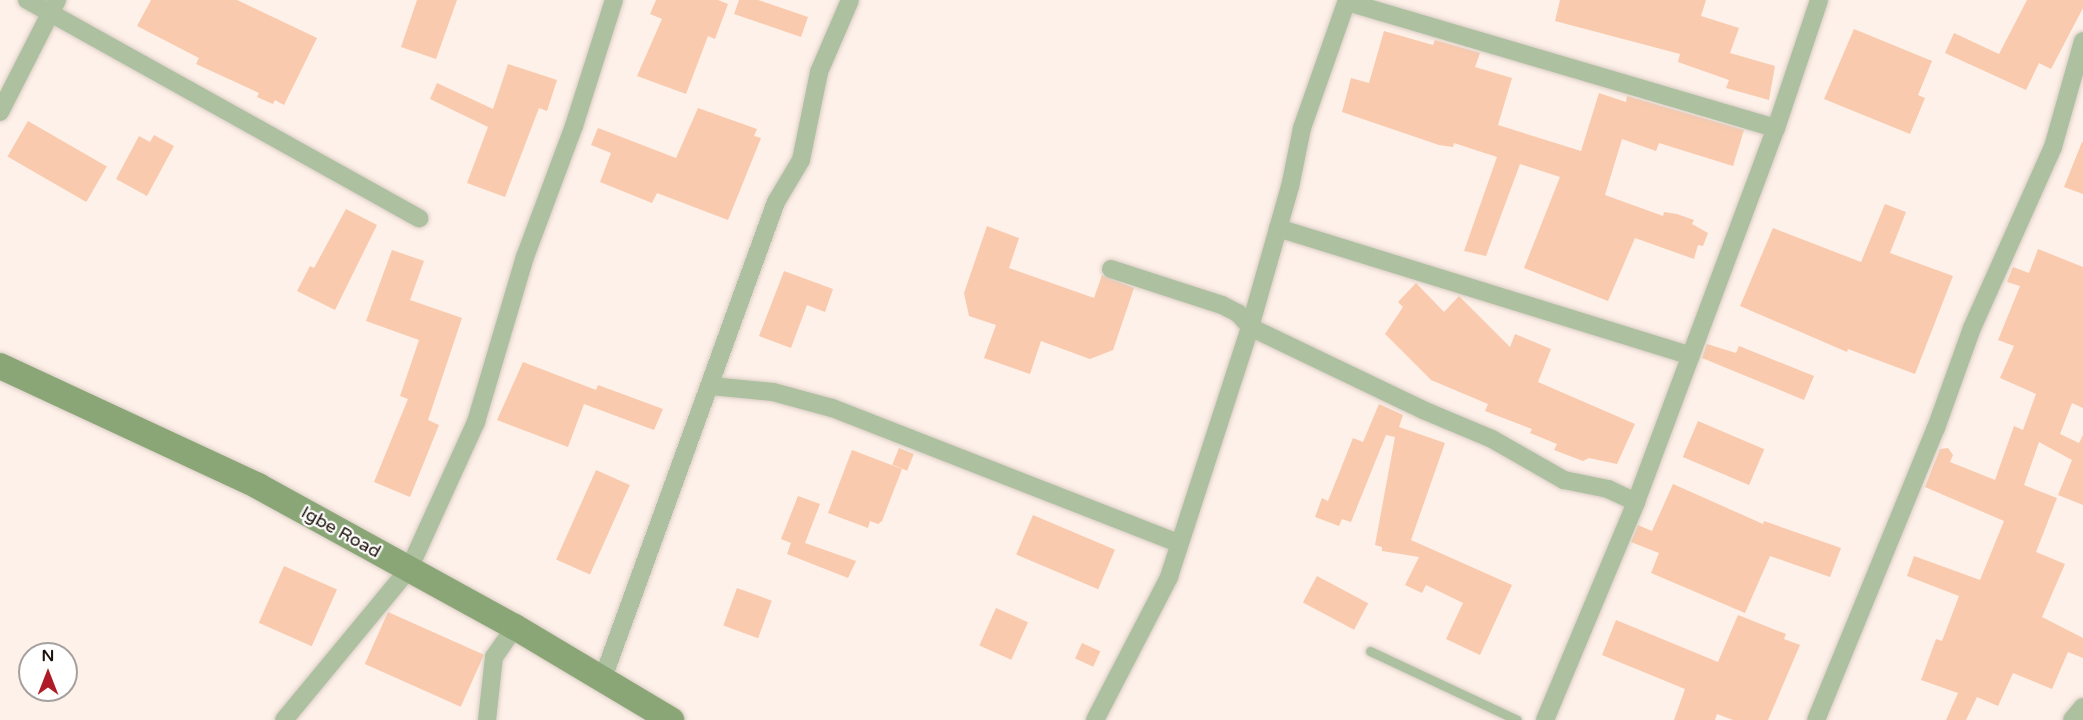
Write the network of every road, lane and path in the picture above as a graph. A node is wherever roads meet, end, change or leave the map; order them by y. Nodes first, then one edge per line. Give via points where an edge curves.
1 (27, 0) edge
2 (614, 0) edge
3 (850, 0) edge
4 (1819, 0) edge
5 (1347, 1) edge
6 (54, 7) edge
7 (2083, 41) edge
8 (0, 112) edge
9 (1776, 128) junction
10 (419, 218) dead end
11 (1278, 228) junction
12 (1111, 269) dead end
13 (1250, 327) junction
14 (1691, 356) junction
15 (0, 366) edge
16 (711, 386) junction
17 (1636, 502) junction
18 (1178, 543) junction
19 (409, 569) junction
20 (515, 627) junction
21 (1370, 651) dead end
22 (603, 678) junction
23 (2083, 708) edge
24 (284, 720) edge
25 (487, 720) edge
26 (671, 720) edge
27 (1095, 720) edge
28 (1517, 720) edge
29 (1545, 720) edge
30 (1816, 720) edge
31 (2072, 720) edge

1 - 6 street
2 - 19 street via 574,126 525,257 476,422
3 - 16 street via 819,72 801,160 776,202
4 - 9 street
5 - 9 street
5 - 11 street via 1302,128
6 - 8 street
6 - 10 street
7 - 30 street via 2053,147 1972,328 1936,428
9 - 14 street
11 - 13 street
11 - 14 street
12 - 13 street via 1222,305 1238,313
13 - 17 street via 1492,439 1564,480 1608,489
13 - 18 street
14 - 17 street
15 - 19 street, Igbe Road via 258,486
16 - 18 street via 773,392 832,408
16 - 22 street
17 - 29 street
18 - 27 street via 1155,610
19 - 20 street, Igbe Road
19 - 24 street
20 - 22 street, Igbe Road
20 - 25 street via 494,657
21 - 28 lane
22 - 26 street, Igbe Road
23 - 31 street

